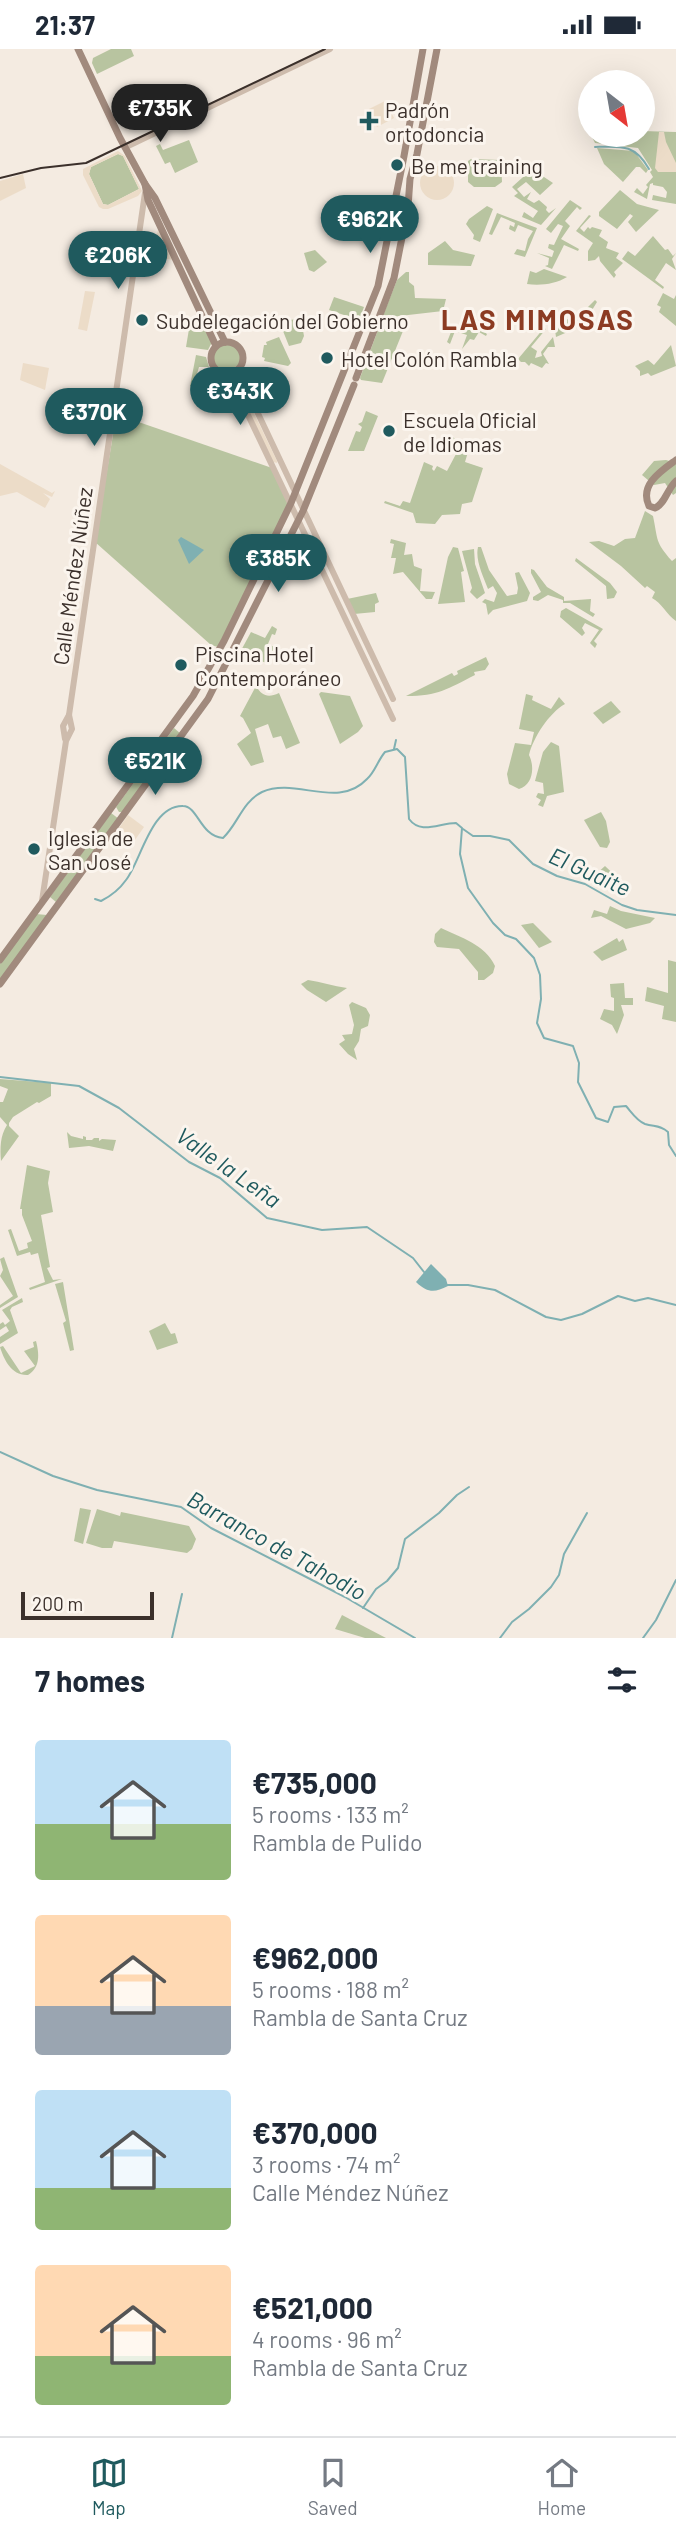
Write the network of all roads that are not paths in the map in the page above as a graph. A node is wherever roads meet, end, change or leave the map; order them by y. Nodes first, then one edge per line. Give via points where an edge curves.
1 (78, 49) edge
2 (330, 49) edge
3 (423, 49) edge
4 (437, 49) edge
5 (126, 147) junction
6 (400, 175) junction
7 (145, 189) junction
8 (409, 194) junction
9 (225, 342) junction
10 (216, 347) junction
11 (237, 369) junction
12 (228, 373) junction
13 (676, 460) edge
14 (304, 471) junction
15 (317, 478) junction
16 (676, 481) edge
17 (295, 494) junction
18 (291, 503) junction
19 (303, 511) junction
20 (299, 520) junction
21 (217, 654) junction
22 (231, 656) junction
23 (393, 699) dead end
24 (69, 715) junction
25 (393, 719) dead end
26 (66, 741) junction
27 (111, 809) junction
28 (124, 816) junction
29 (41, 904) junction
30 (54, 910) junction
31 (0, 960) edge
32 (0, 984) edge

1 - 5 main road
2 - 5 street
3 - 6 main road
4 - 8 main road
5 - 7 main road
6 - 8 main road via 401,195
6 - 14 main road via 377,289
7 - 9 main road via 155,198
7 - 10 main road
7 - 24 street, Calle Méndez Núñez
8 - 15 main road via 393,285
9 - 10 main road
9 - 11 main road via 241,351
10 - 12 main road via 212,363
11 - 12 main road
11 - 17 street
12 - 18 street
13 - 16 main road via 649,482 649,506 660,505
14 - 15 main road
14 - 17 main road
15 - 19 main road
17 - 18 main road
17 - 19 street
18 - 20 street
18 - 21 main road
19 - 20 main road
19 - 23 street
20 - 22 main road
20 - 25 street
21 - 22 main road
21 - 27 main road via 194,697
22 - 28 main road via 203,707
24 - 26 street, Calle Méndez Núñez via 63,726
24 - 26 street, Calle Méndez Núñez via 74,727
26 - 29 street, Calle Méndez Núñez
27 - 28 main road
27 - 29 main road
28 - 30 main road
29 - 30 main road
29 - 30 main road
29 - 31 main road
30 - 32 main road

